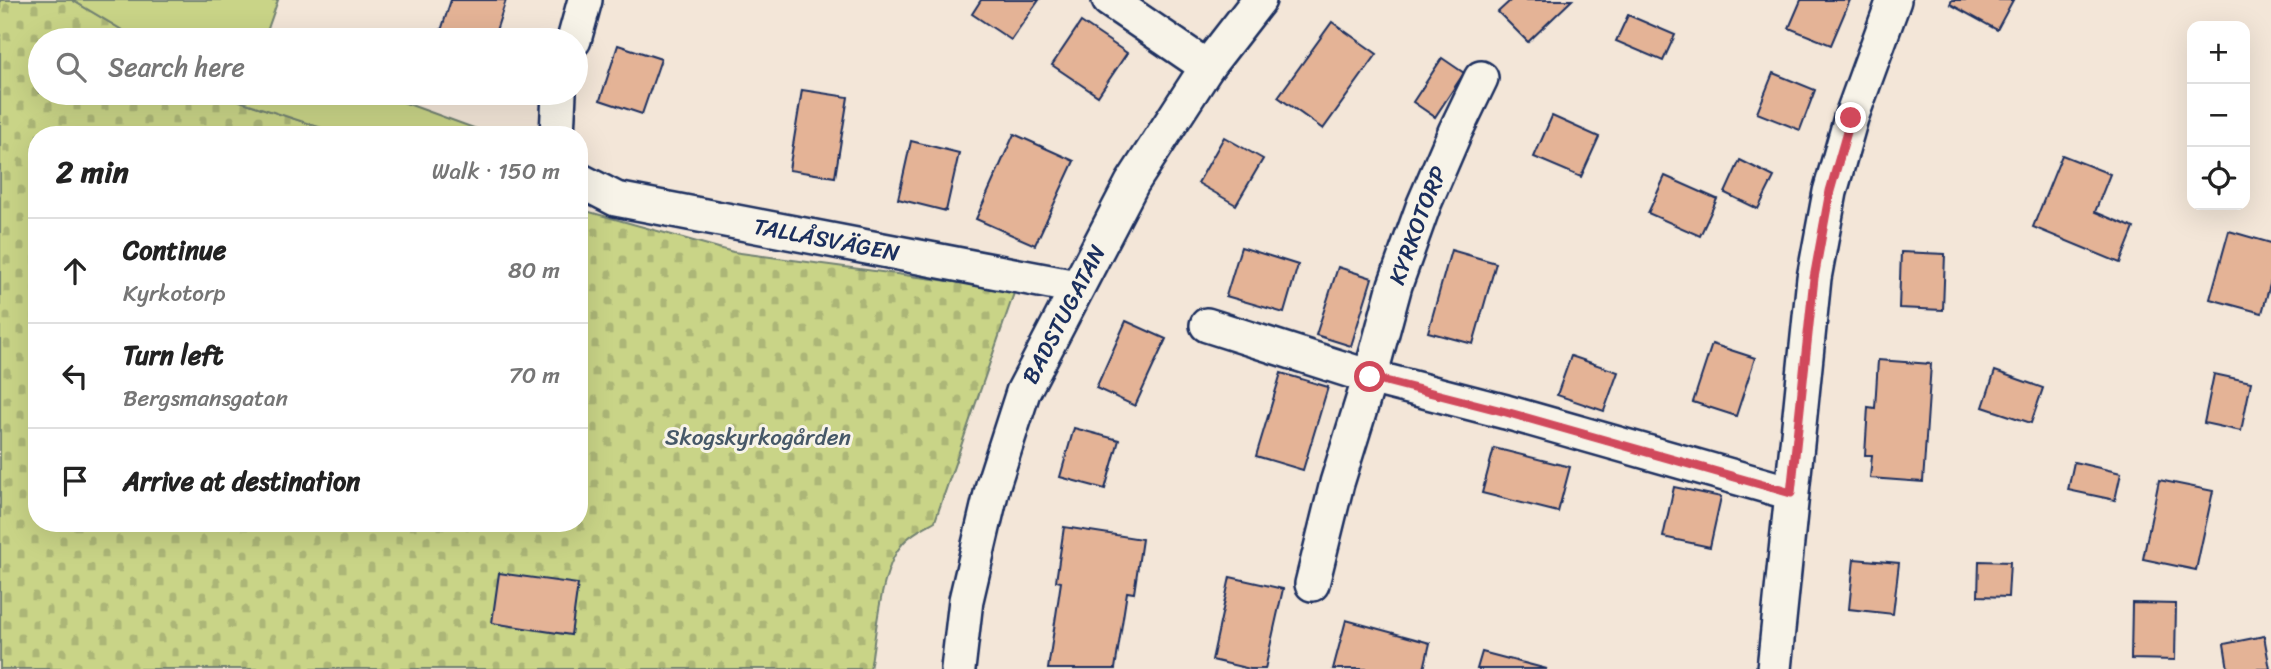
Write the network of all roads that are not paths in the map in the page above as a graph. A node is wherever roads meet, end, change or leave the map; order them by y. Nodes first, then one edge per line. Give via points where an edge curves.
1 (585, 0) edge
2 (1109, 0) edge
3 (1259, 0) edge
4 (1894, 0) edge
5 (577, 28) edge
6 (1207, 67) junction
7 (1481, 78) dead end
8 (558, 105) edge
9 (557, 126) edge
10 (588, 185) edge
11 (1076, 287) junction
12 (1207, 325) dead end
13 (1370, 377) junction
14 (1791, 493) junction
15 (1312, 584) dead end
16 (958, 669) edge
17 (1774, 669) edge

1 - 5 street
2 - 6 street
3 - 6 street, BADSTUGATAN
4 - 14 street via 1830,191 1814,278
6 - 11 street, BADSTUGATAN via 1132,183
7 - 13 street, KYRKOTORP via 1423,204
8 - 9 street
10 - 11 street, TALLÅSVÄGEN via 616,199
11 - 16 street, BADSTUGATAN via 1023,392 993,485 966,600
12 - 13 street
13 - 14 street
13 - 15 street, KYRKOTORP
14 - 17 street

